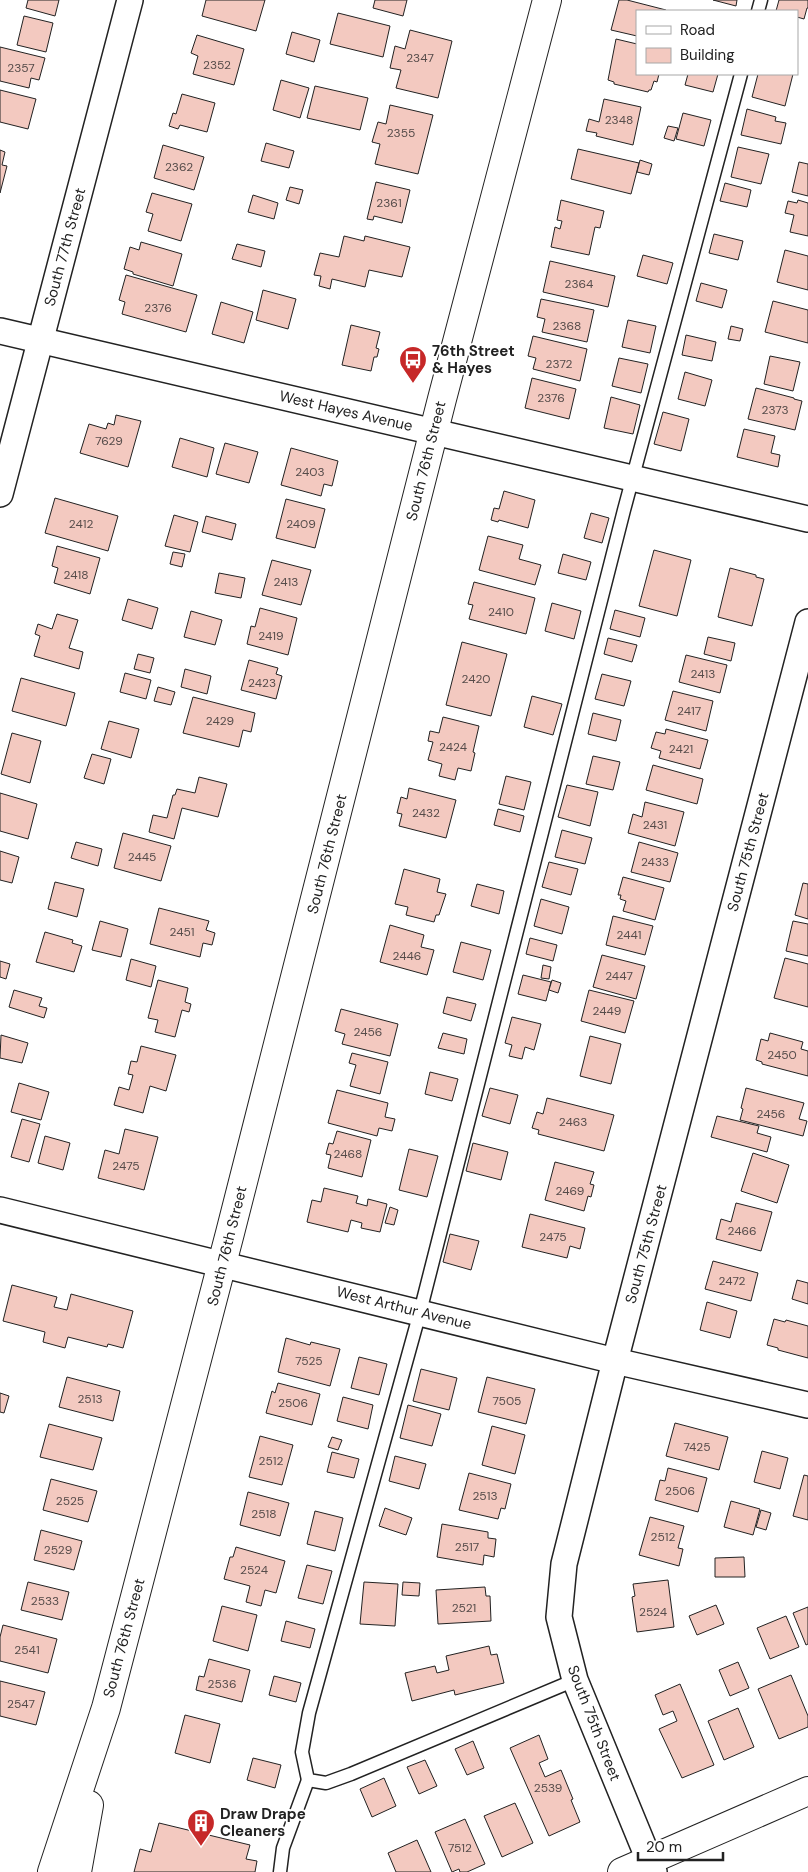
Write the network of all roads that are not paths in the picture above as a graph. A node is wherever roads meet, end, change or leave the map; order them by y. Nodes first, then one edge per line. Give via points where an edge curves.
1 (130, 0) edge
2 (547, 0) edge
3 (741, 75) edge
4 (0, 331) edge
5 (40, 340) junction
6 (434, 432) junction
7 (632, 478) junction
8 (0, 494) edge
9 (808, 519) edge
10 (808, 622) edge
11 (0, 1210) edge
12 (222, 1264) junction
13 (420, 1312) junction
14 (616, 1360) junction
15 (808, 1405) edge
16 (575, 1680) junction
17 (106, 1708) junction
18 (308, 1780) junction
19 (808, 1791) edge
20 (651, 1866) edge
21 (52, 1872) edge
22 (77, 1872) edge
23 (280, 1872) edge
24 (622, 1872) edge

1 - 5 street, South 77th Street
2 - 6 main road, South 76th Street
3 - 7 lane
4 - 5 street, West Hayes Avenue
5 - 6 street, West Hayes Avenue
5 - 8 street, South 77th Street
6 - 7 street, West Hayes Avenue
6 - 12 main road, South 76th Street
7 - 9 street, West Hayes Avenue
7 - 13 lane
10 - 14 street, South 75th Street
11 - 12 street, West Arthur Avenue
12 - 13 street, West Arthur Avenue
12 - 17 main road, South 76th Street
13 - 14 street, West Arthur Avenue
13 - 18 lane via 309,1713 302,1752
14 - 15 street, West Arthur Avenue
14 - 16 street, South 75th Street via 564,1564 559,1617
16 - 18 lane via 351,1774 326,1783
16 - 20 street, South 75th Street
17 - 21 main road, South 76th Street
17 - 22 main road, South 76th Street
18 - 23 lane via 283,1848
19 - 20 main road
20 - 24 main road

